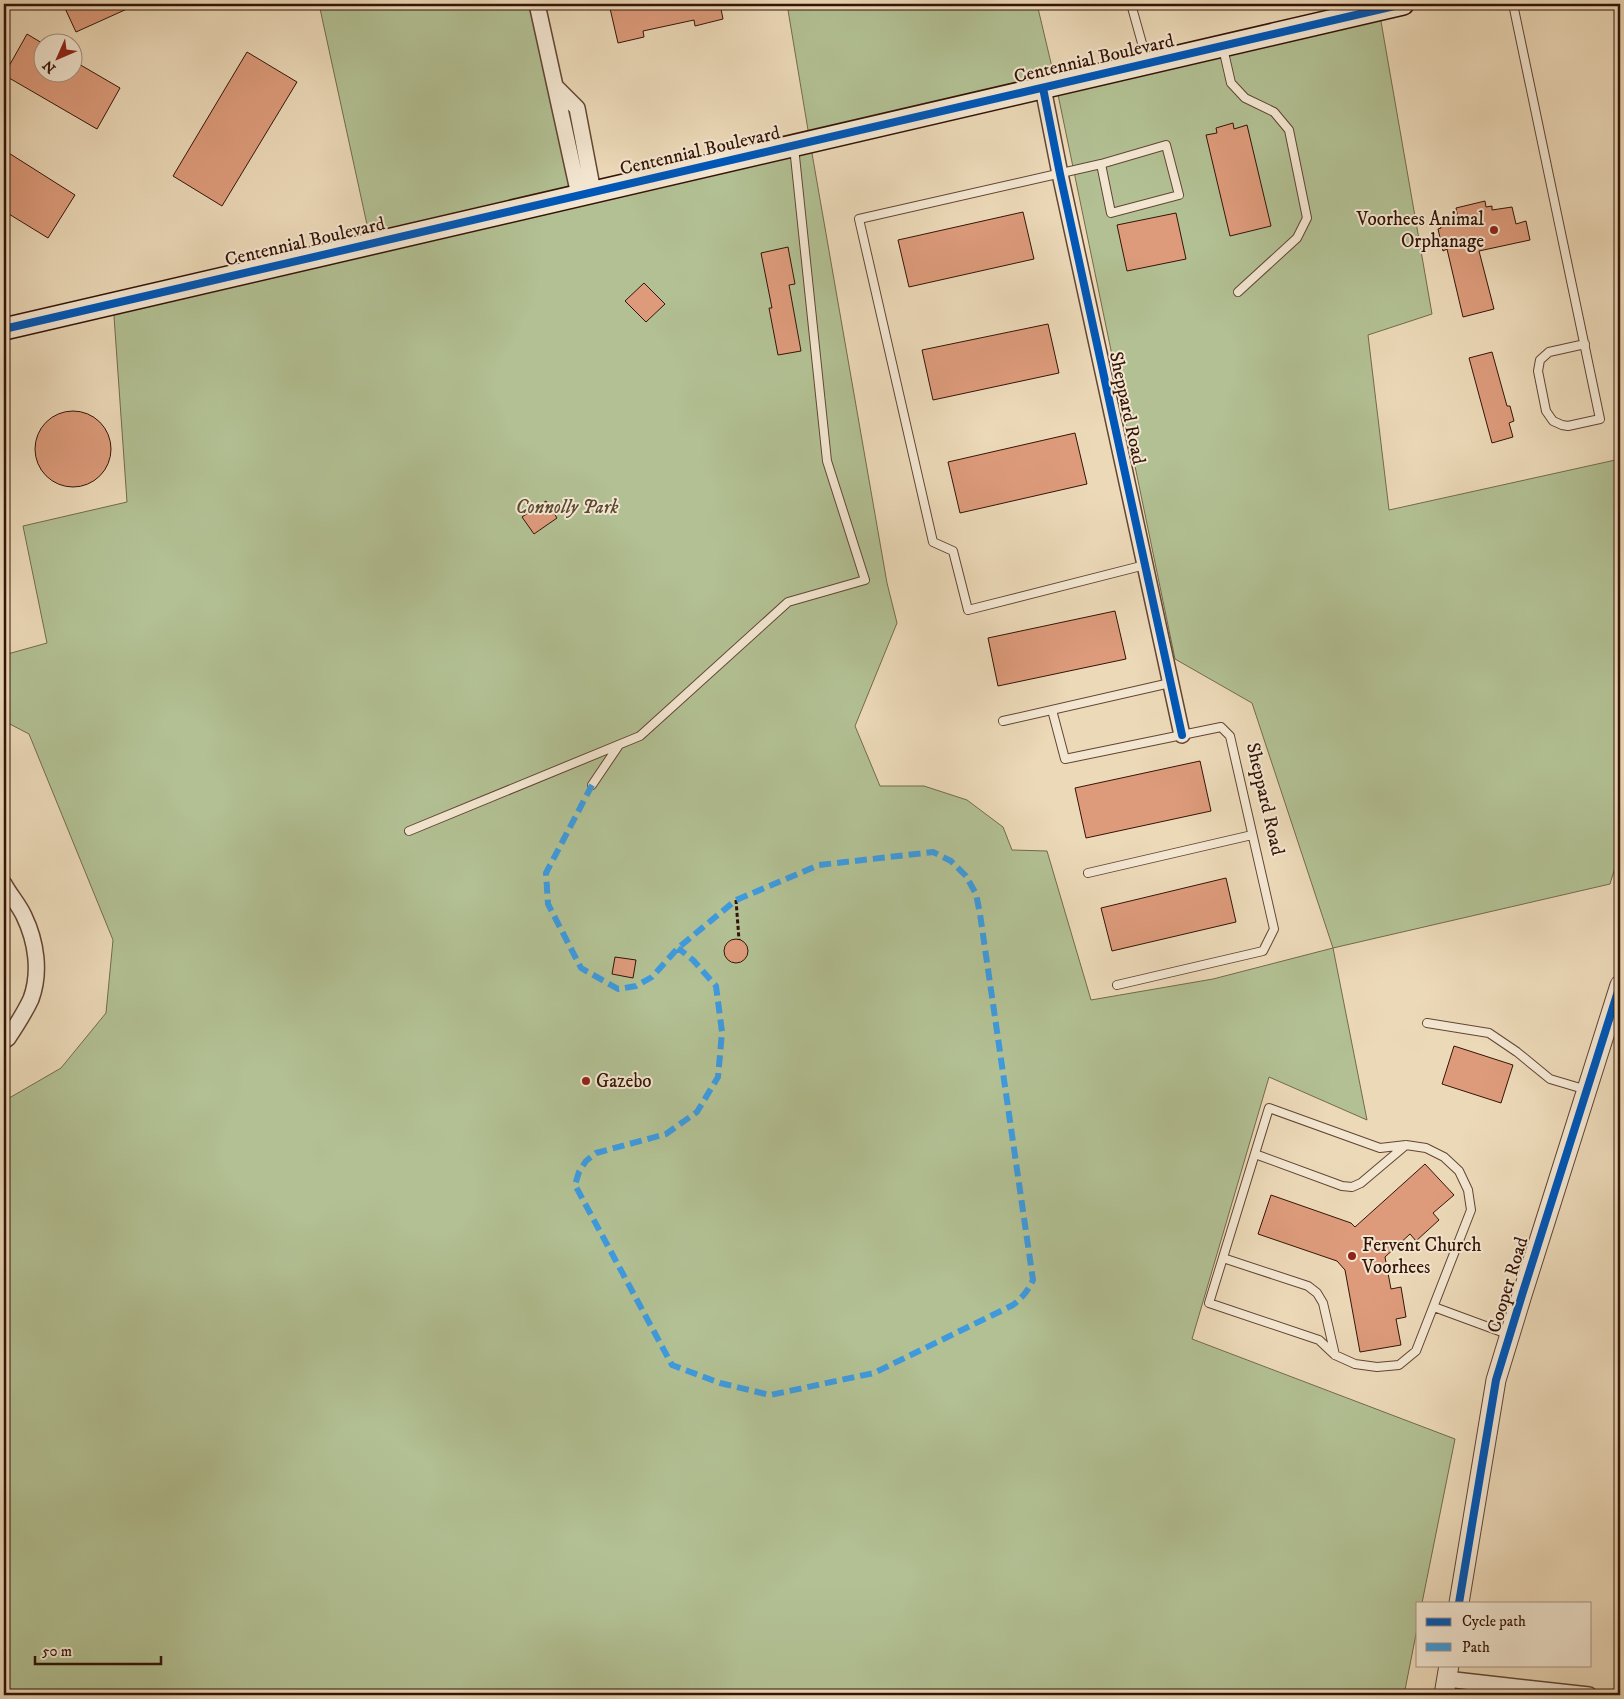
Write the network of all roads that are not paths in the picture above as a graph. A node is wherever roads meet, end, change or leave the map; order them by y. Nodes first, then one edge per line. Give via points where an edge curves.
1 (537, 4) edge
2 (1131, 4) edge
3 (1398, 4) edge
4 (1513, 4) edge
5 (1222, 46) junction
6 (1148, 63) junction
7 (1042, 88) junction
8 (794, 145) junction
9 (1101, 164) junction
10 (1060, 174) junction
11 (586, 194) junction
12 (1238, 292) dead end
13 (4, 329) edge
14 (1585, 344) junction
15 (1145, 565) junction
16 (1170, 682) junction
17 (1052, 710) junction
18 (1003, 721) dead end
19 (1182, 735) junction
20 (619, 745) junction
21 (592, 786) dead end
22 (409, 831) dead end
23 (1252, 835) junction
24 (1088, 873) dead end
25 (4, 884) edge
26 (1117, 985) dead end
27 (1619, 995) edge
28 (1427, 1023) dead end
29 (4, 1041) edge
30 (1587, 1090) junction
31 (1406, 1145) junction
32 (1255, 1154) junction
33 (1223, 1258) junction
34 (1434, 1307) junction
35 (1510, 1335) junction
36 (1335, 1355) junction
37 (1459, 1602) edge
38 (1446, 1680) edge
39 (1589, 1695) edge

1 - 11 street via 555,85 577,108
2 - 6 lane
3 - 5 main road, Centennial Boulevard
4 - 14 lane
5 - 6 main road, Centennial Boulevard
5 - 12 lane via 1231,83 1245,98 1274,112 1289,130 1307,218 1297,238
6 - 7 main road, Centennial Boulevard
7 - 8 main road, Centennial Boulevard
7 - 10 street, Sheppard Road
8 - 11 main road, Centennial Boulevard
8 - 20 lane via 827,462 865,580 788,602 640,736
9 - 9 lane via 1112,212 1179,195 1166,145
9 - 10 lane
10 - 15 street, Sheppard Road
10 - 15 lane via 859,219 933,542 953,551 968,610
11 - 13 main road, Centennial Boulevard
14 - 14 lane via 1600,419 1562,426 1553,421 1546,411 1538,364 1549,352
15 - 16 street, Sheppard Road
16 - 17 lane
16 - 19 street, Sheppard Road
17 - 18 lane
17 - 19 lane via 1065,760
19 - 23 lane, Sheppard Road via 1220,727 1230,736
20 - 21 lane
20 - 22 lane
23 - 24 lane
23 - 26 lane, Sheppard Road via 1274,929 1263,951
25 - 29 street via 24,916 36,958 36,980 31,998
27 - 30 street, Cooper Road
28 - 30 lane via 1489,1033 1550,1079
30 - 35 street, Cooper Road
31 - 32 lane via 1352,1187
31 - 32 lane via 1380,1148 1269,1108
31 - 34 lane via 1426,1148 1444,1157 1459,1171 1468,1190 1471,1210
32 - 33 lane
33 - 36 lane via 1308,1286 1317,1293 1323,1303
33 - 36 lane via 1209,1302 1319,1340
34 - 35 lane
34 - 36 lane via 1416,1351 1399,1365 1355,1364
35 - 37 street, Cooper Road via 1496,1380
38 - 39 street

